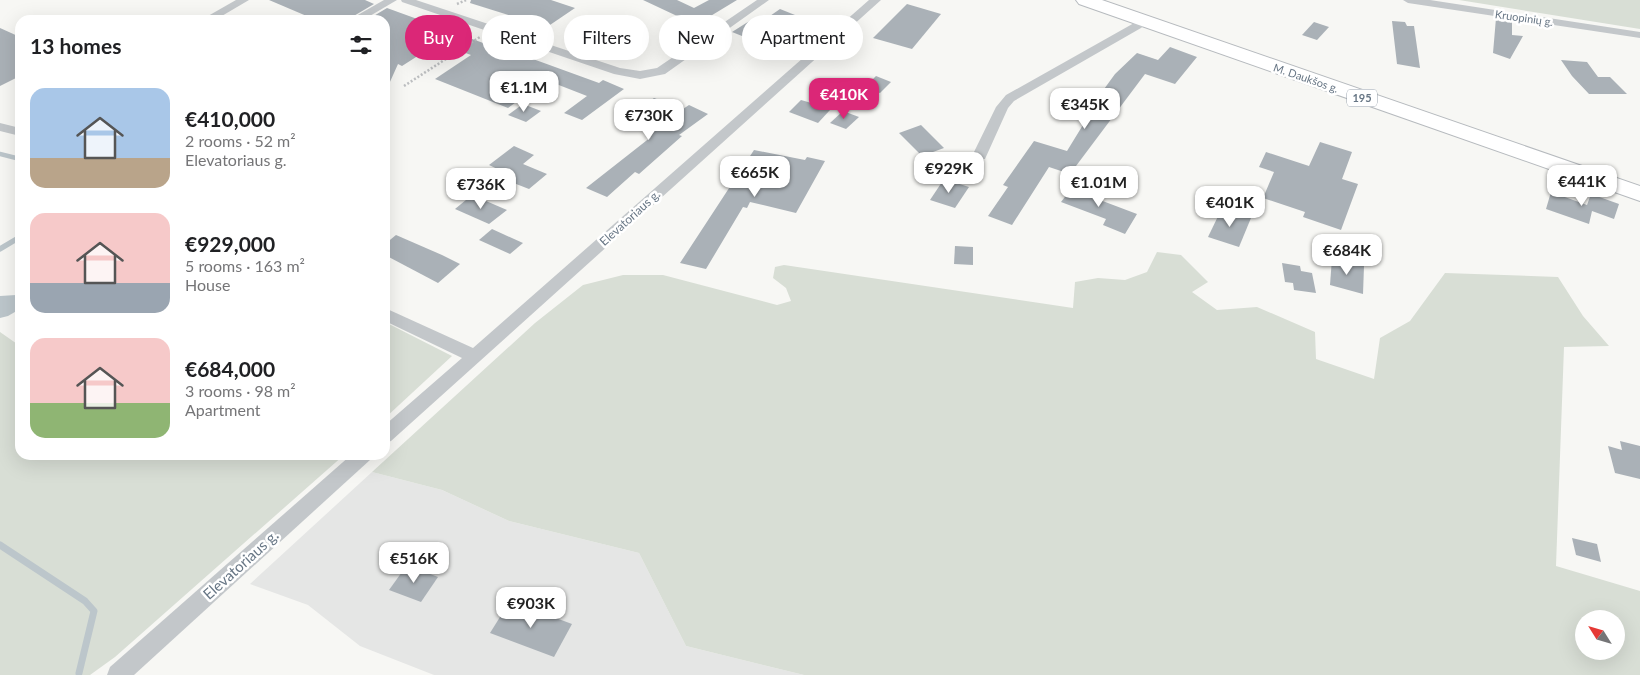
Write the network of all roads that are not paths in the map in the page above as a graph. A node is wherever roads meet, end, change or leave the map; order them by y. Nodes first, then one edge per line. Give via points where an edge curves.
1 (244, 0) edge
2 (392, 0) edge
3 (406, 0) edge
4 (764, 0) edge
5 (876, 0) edge
6 (1085, 0) edge
7 (1408, 0) edge
8 (216, 15) edge
9 (364, 15) edge
10 (1143, 21) junction
11 (1640, 35) edge
12 (15, 121) edge
13 (2, 127) edge
14 (15, 131) edge
15 (980, 156) dead end
16 (1640, 194) edge
17 (390, 316) edge
18 (474, 356) junction
19 (390, 432) edge
20 (358, 460) edge
21 (118, 675) edge

1 - 8 street
2 - 9 street
3 - 4 street via 640,76 661,71
5 - 18 street, Elevatoriaus g.
6 - 10 main road, M. Daukšos g. / 195
7 - 11 street, Kruopinių g.
10 - 15 street via 1010,98 1002,107
10 - 16 main road, M. Daukšos g. / 195
12 - 13 street
13 - 14 street
17 - 18 street
18 - 19 street, Elevatoriaus g.
20 - 21 street, Elevatoriaus g.

